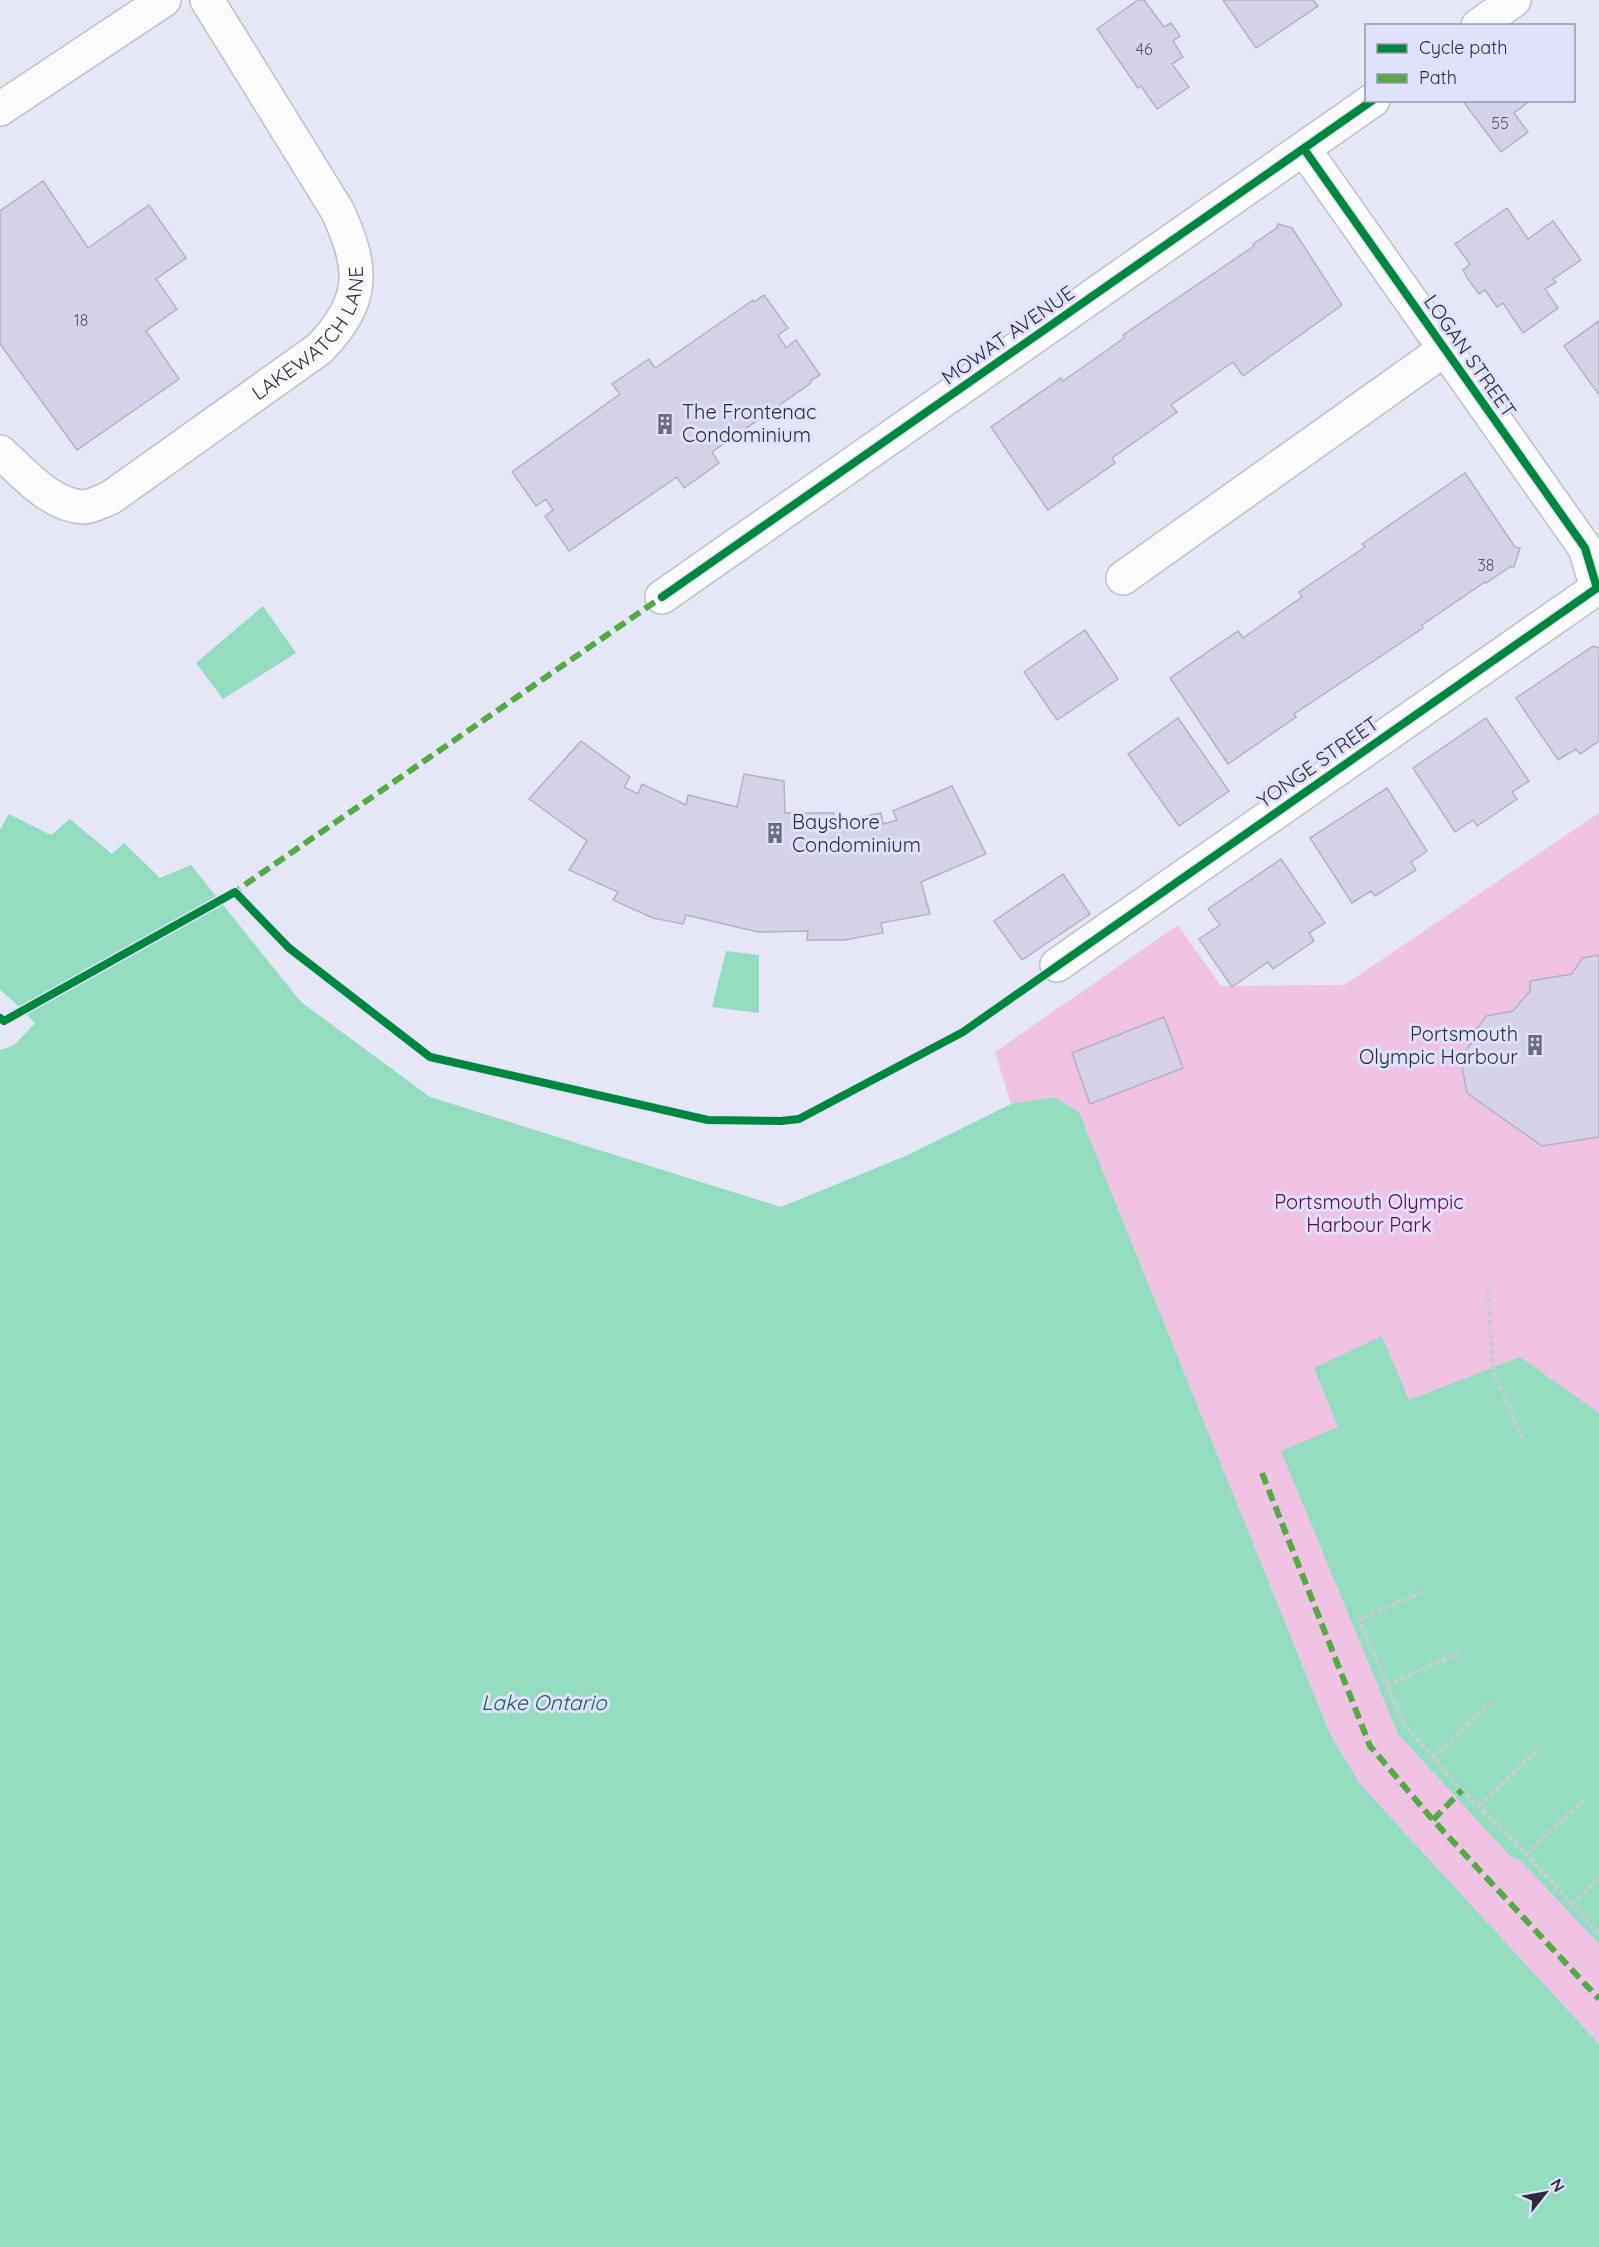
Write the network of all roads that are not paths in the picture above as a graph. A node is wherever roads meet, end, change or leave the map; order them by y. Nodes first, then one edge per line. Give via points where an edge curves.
1 (164, 0) edge
2 (207, 0) edge
3 (1514, 0) edge
4 (1481, 24) edge
5 (1369, 102) edge
6 (0, 109) edge
7 (1305, 149) junction
8 (1445, 349) junction
9 (0, 452) edge
10 (1123, 578) dead end
11 (1598, 589) edge
12 (662, 597) dead end
13 (1057, 965) dead end

1 - 6 street
2 - 9 street, LAKEWATCH LANE via 337,210 351,240 357,273 353,302 337,331 319,349 110,498 84,507 59,501
3 - 4 street
5 - 7 street, MOWAT AVENUE
7 - 8 street, LOGAN STREET
7 - 12 street, MOWAT AVENUE
8 - 10 street
8 - 11 street, LOGAN STREET via 1585,548
11 - 13 street, YONGE STREET

